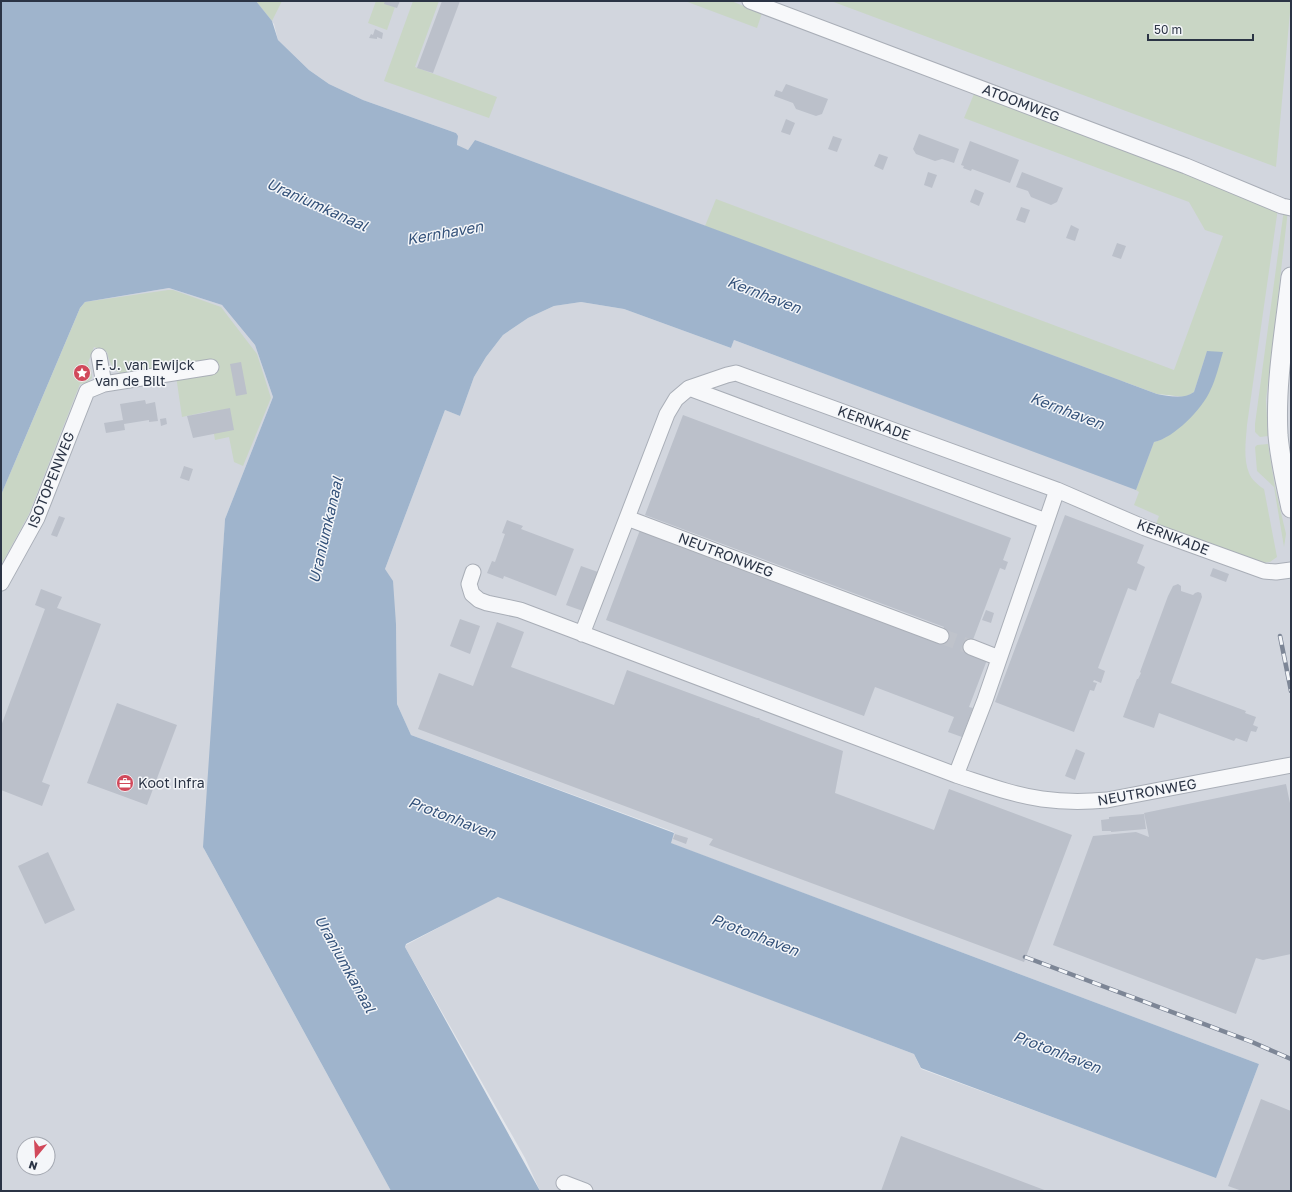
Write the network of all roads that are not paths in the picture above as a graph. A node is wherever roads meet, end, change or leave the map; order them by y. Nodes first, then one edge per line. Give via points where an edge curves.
1 (750, 1) edge
2 (1291, 208) edge
3 (1291, 277) edge
4 (99, 356) dead end
5 (211, 367) dead end
6 (104, 384) junction
7 (689, 388) junction
8 (1285, 433) edge
9 (1057, 490) junction
10 (1291, 508) edge
11 (627, 518) junction
12 (1046, 521) junction
13 (1291, 570) edge
14 (474, 572) dead end
15 (1, 583) edge
16 (582, 634) junction
17 (940, 636) tunnel mouth
18 (971, 647) tunnel mouth
19 (999, 658) junction
20 (1291, 765) edge
21 (956, 775) junction
22 (564, 1183) dead end
23 (585, 1191) edge

1 - 2 street, ATOOMWEG
3 - 8 street via 1277,408
4 - 6 street
5 - 6 street, ISOTOPENWEG
6 - 15 street, ISOTOPENWEG via 87,392 37,518
7 - 9 street, KERNKADE via 736,373
7 - 11 street, KERNKADE via 676,399 667,414
7 - 12 street
8 - 10 street via 1281,461
9 - 12 street
9 - 13 street, KERNKADE via 1146,528 1264,571
11 - 16 street
11 - 17 street, NEUTRONWEG
12 - 19 street
14 - 16 street, NEUTRONWEG via 469,584 472,594 479,600 520,610
16 - 21 street, NEUTRONWEG
18 - 19 street
19 - 21 street
20 - 21 street, NEUTRONWEG via 1113,800 1084,802 1042,799 997,789
22 - 23 street

